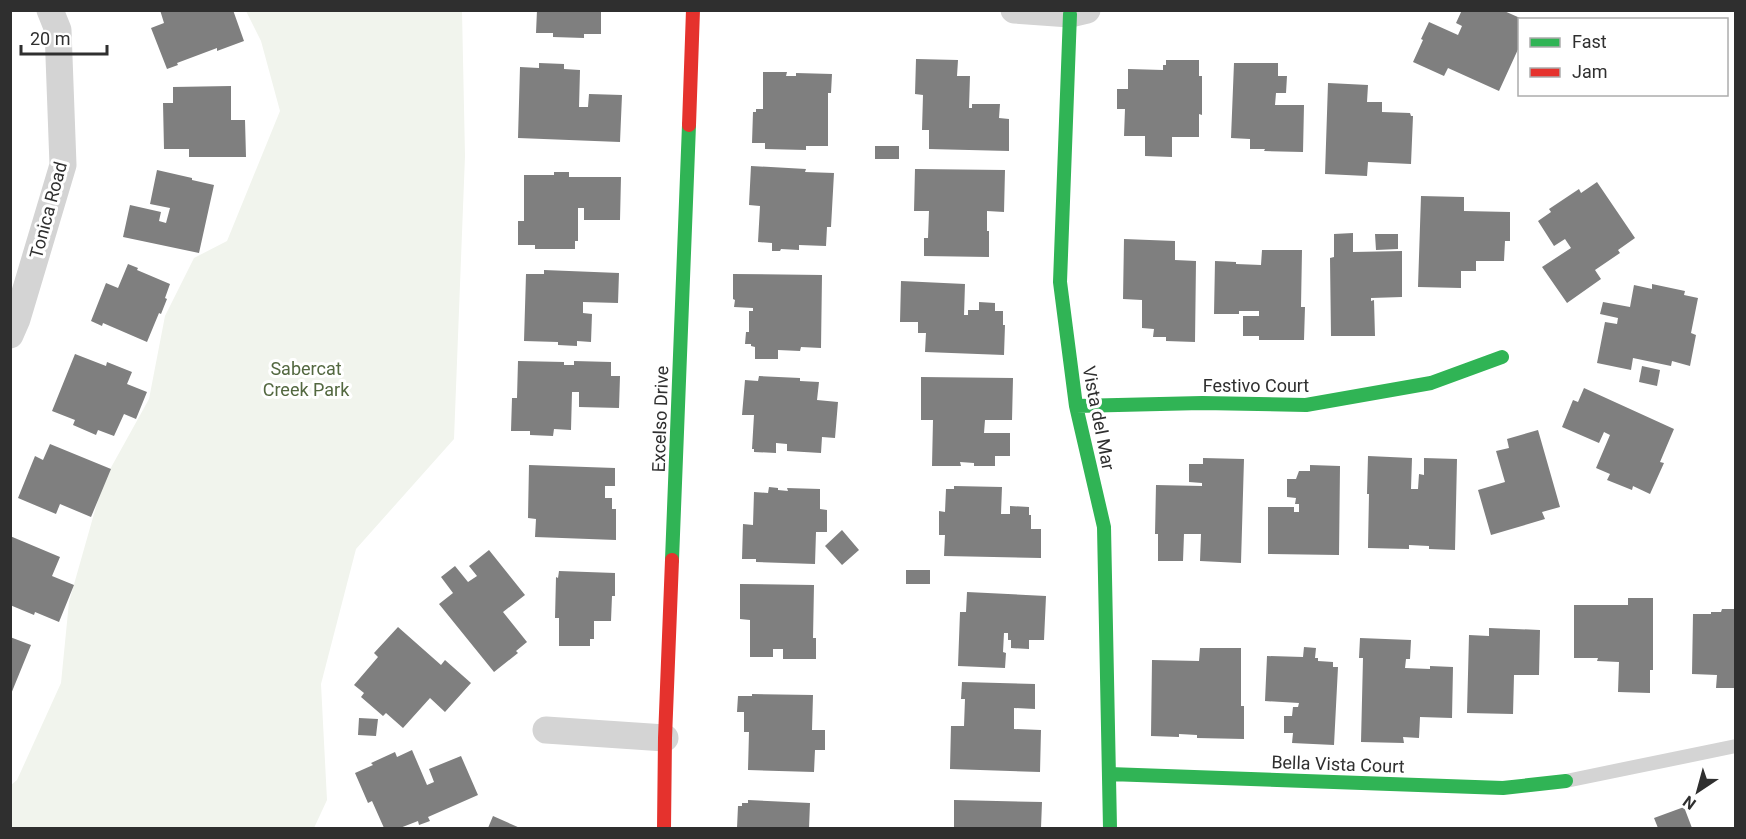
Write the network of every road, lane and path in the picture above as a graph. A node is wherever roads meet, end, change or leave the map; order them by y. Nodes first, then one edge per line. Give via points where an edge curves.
1 (50, 10) edge
2 (693, 10) edge
3 (1014, 10) edge
4 (1078, 12) edge
5 (10, 335) edge
6 (1502, 357) dead end
7 (1076, 406) junction
8 (546, 730) dead end
9 (665, 738) junction
10 (1736, 746) edge
11 (1109, 774) junction
12 (1566, 781) joint
13 (664, 828) edge
14 (1110, 828) edge

1 - 5 street, Tonica Road via 58,30 63,165
2 - 9 street, Excelso Drive
3 - 4 street
4 - 7 street, Vista del Mar via 1060,282
6 - 7 street, Festivo Court via 1431,383 1306,405
7 - 11 street, Vista del Mar via 1104,527
8 - 9 street
9 - 13 street, Excelso Drive
10 - 12 lane
11 - 12 street, Bella Vista Court via 1503,788
11 - 14 street, Vista del Mar

